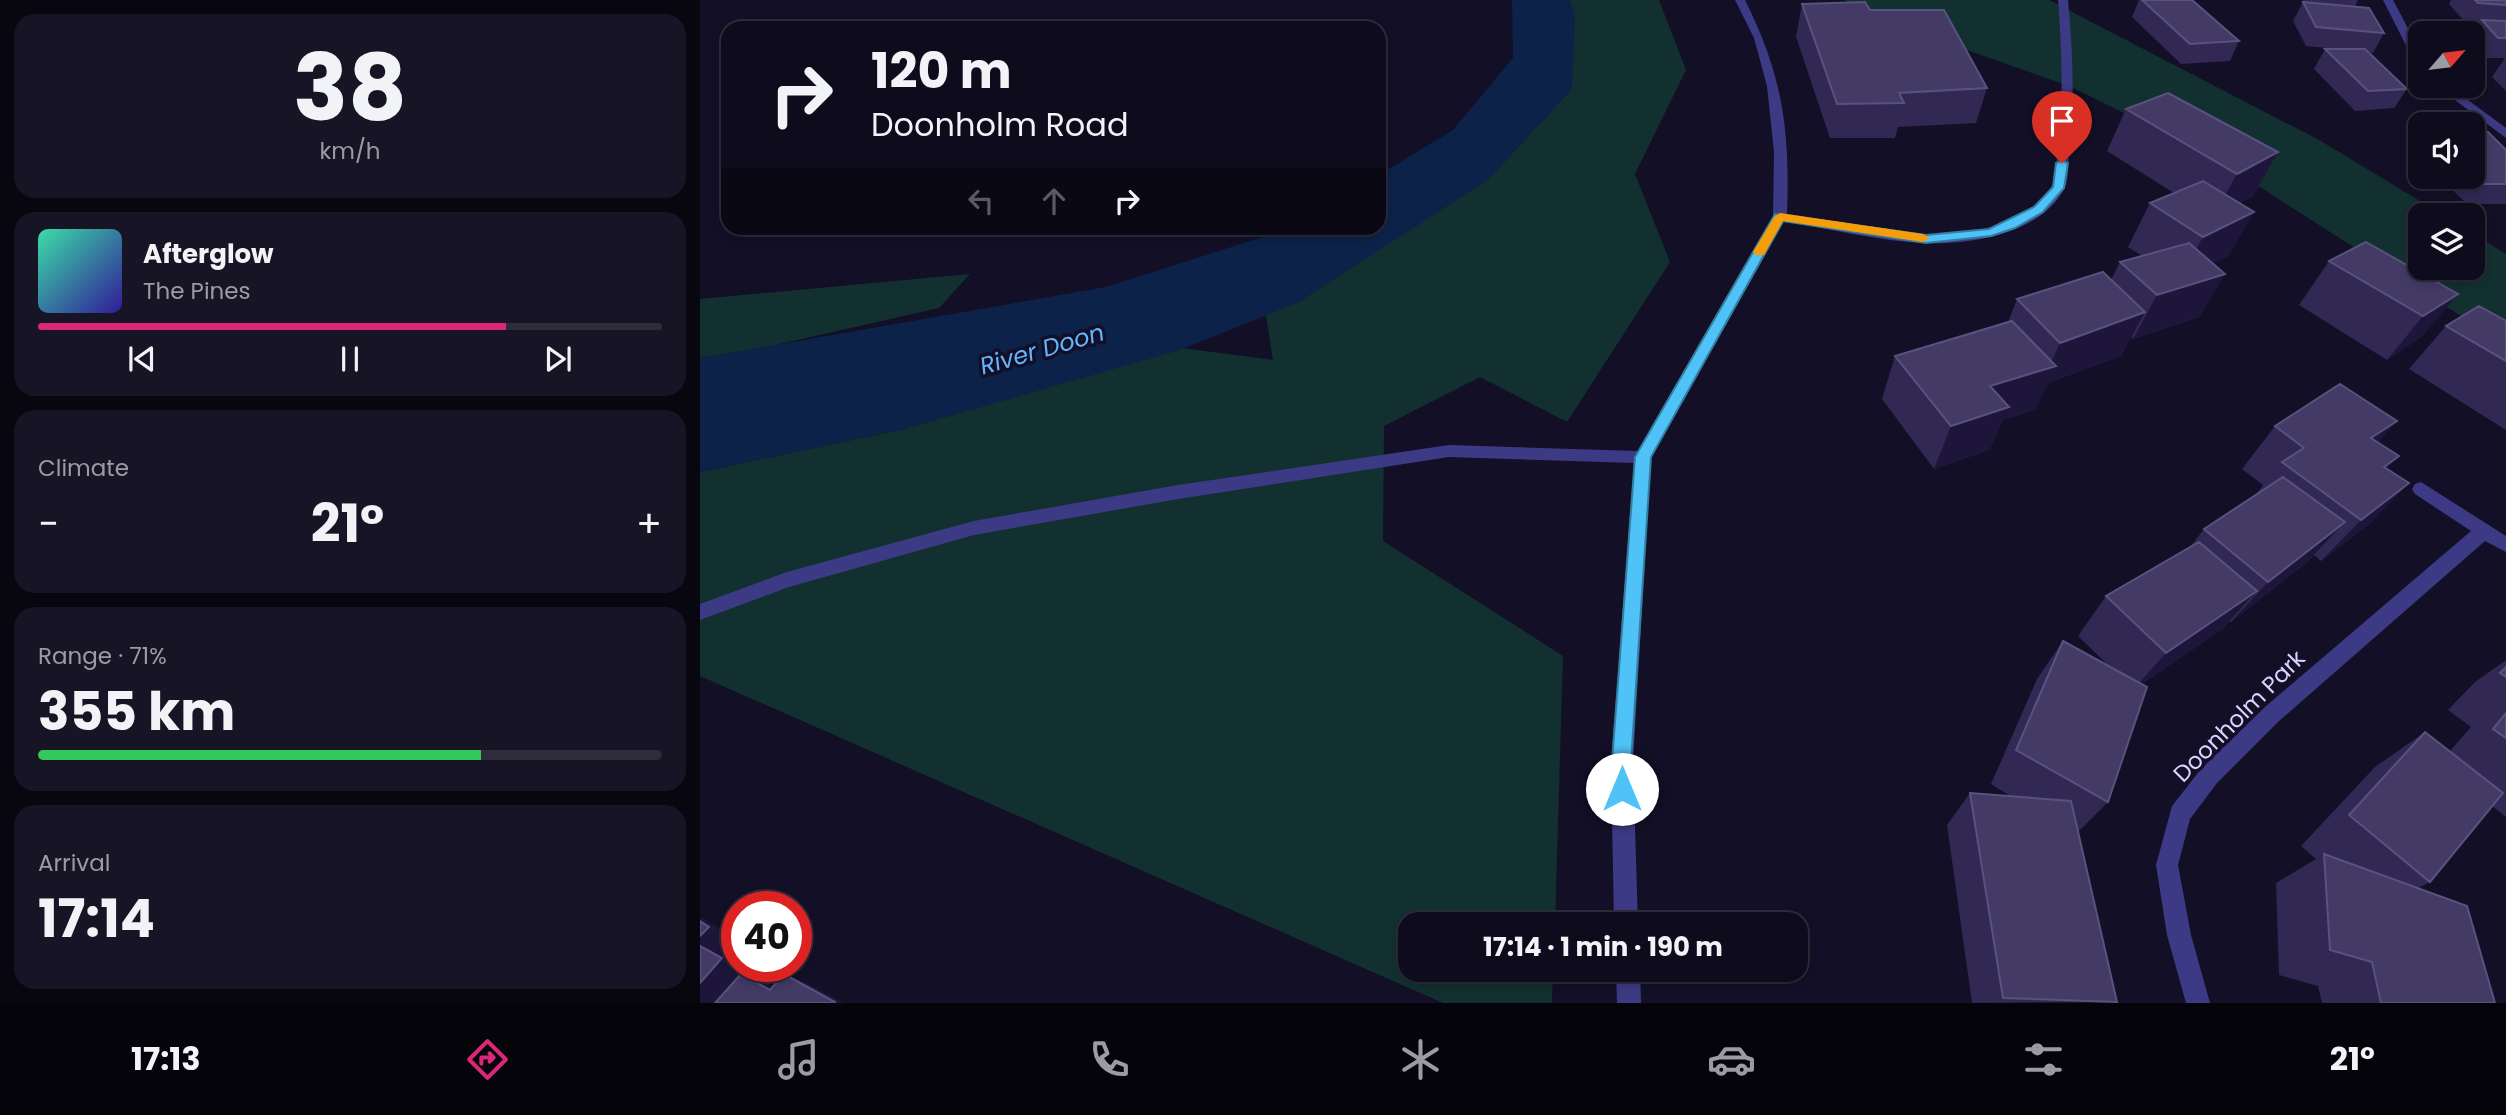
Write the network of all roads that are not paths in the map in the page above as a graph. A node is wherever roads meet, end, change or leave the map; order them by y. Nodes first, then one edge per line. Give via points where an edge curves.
1 (1740, 0) edge
2 (2063, 0) edge
3 (2388, 0) edge
4 (2408, 38) edge
5 (2458, 98) edge
6 (2506, 134) edge
7 (1780, 217) junction
8 (1643, 457) junction
9 (2421, 489) dead end
10 (2484, 531) junction
11 (2506, 545) edge
12 (700, 612) edge
13 (1626, 912) edge
14 (1628, 982) edge
15 (1629, 1003) edge
16 (2198, 1003) edge

1 - 7 street via 1762,45 1775,102 1782,173
2 - 7 street via 2070,83 2066,139 2059,188 2039,209 1991,233 1937,239
3 - 4 street
5 - 6 street
7 - 8 street
8 - 12 street via 1449,452 1178,492 974,528 787,580
8 - 13 street via 1622,762
9 - 10 street
10 - 11 street
10 - 16 street, Doonholm Park via 2272,714 2209,776 2180,814 2167,865 2179,935
14 - 15 street

